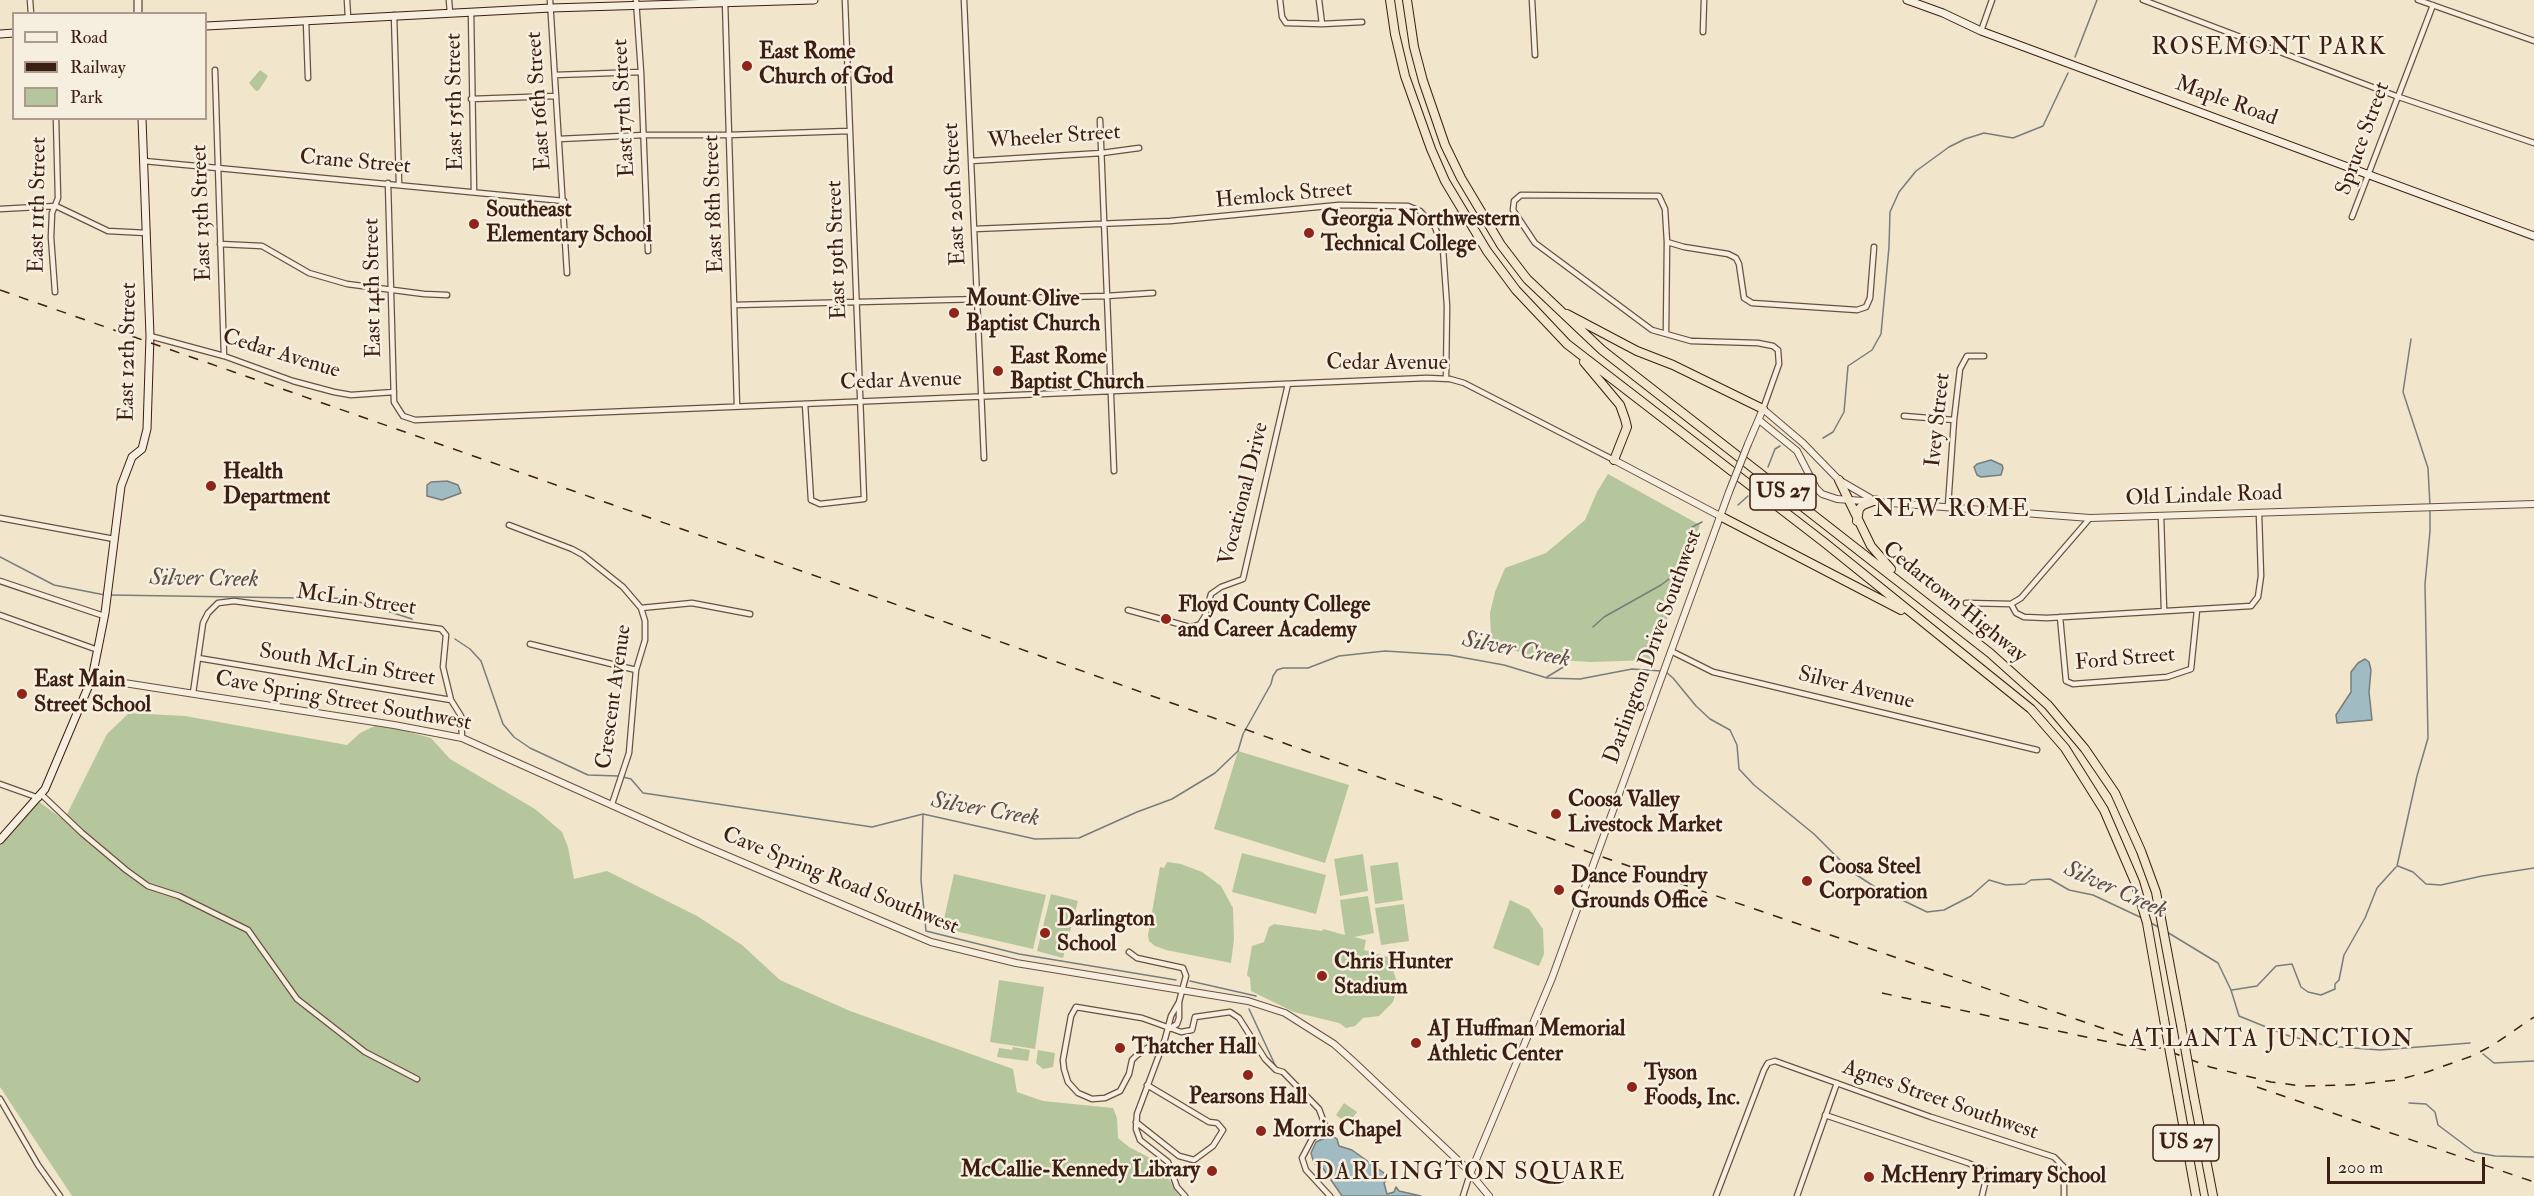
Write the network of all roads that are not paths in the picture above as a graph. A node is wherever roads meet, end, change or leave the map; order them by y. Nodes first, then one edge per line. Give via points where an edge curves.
1 (347, 0) edge
2 (449, 0) edge
3 (814, 0) edge
4 (845, 0) edge
5 (964, 0) edge
6 (1280, 0) edge
7 (1319, 0) edge
8 (1390, 0) edge
9 (1407, 0) edge
10 (1532, 0) edge
11 (1704, 0) edge
12 (1907, 0) edge
13 (1992, 0) edge
14 (2143, 0) edge
15 (2418, 0) edge
16 (784, 1) edge
17 (725, 2) edge
18 (636, 3) edge
19 (550, 4) edge
20 (2433, 5) junction
21 (471, 12) junction
22 (450, 13) junction
23 (394, 15) junction
24 (348, 17) junction
25 (306, 21) junction
26 (1362, 22) dead end
27 (1322, 24) junction
28 (207, 26) edge
29 (1981, 31) junction
30 (1703, 32) dead end
31 (2534, 41) edge
32 (1535, 55) dead end
33 (215, 70) dead end
34 (641, 72) junction
35 (555, 75) junction
36 (308, 78) dead end
37 (556, 96) junction
38 (2396, 96) junction
39 (471, 99) junction
40 (56, 120) edge
41 (142, 120) edge
42 (1100, 120) dead end
43 (849, 131) junction
44 (644, 135) junction
45 (729, 135) junction
46 (559, 139) junction
47 (2534, 143) edge
48 (1139, 148) dead end
49 (1102, 153) junction
50 (144, 161) junction
51 (971, 161) junction
52 (219, 167) junction
53 (2369, 174) junction
54 (388, 183) junction
55 (399, 183) junction
56 (474, 192) junction
57 (564, 201) junction
58 (56, 206) junction
59 (0, 210) edge
60 (2352, 217) dead end
61 (1104, 224) junction
62 (974, 229) junction
63 (147, 232) junction
64 (2534, 236) edge
65 (1667, 242) junction
66 (220, 244) junction
67 (1874, 247) dead end
68 (648, 251) dead end
69 (567, 273) dead end
70 (391, 288) junction
71 (55, 292) dead end
72 (1153, 292) dead end
73 (447, 295) dead end
74 (1106, 296) junction
75 (977, 299) junction
76 (856, 301) junction
77 (734, 305) junction
78 (1553, 305) junction
79 (1666, 332) junction
80 (150, 336) junction
81 (1567, 344) junction
82 (224, 356) junction
83 (1984, 356) dead end
84 (1446, 379) junction
85 (1288, 384) junction
86 (394, 392) junction
87 (1109, 393) junction
88 (981, 398) junction
89 (862, 401) junction
90 (805, 404) junction
91 (737, 406) junction
92 (1763, 409) junction
93 (1904, 416) dead end
94 (1759, 420) junction
95 (1954, 420) junction
96 (984, 458) dead end
97 (1614, 460) junction
98 (1114, 471) dead end
99 (1839, 480) junction
100 (1847, 500) junction
101 (1876, 500) junction
102 (2534, 504) edge
103 (1948, 506) junction
104 (2259, 514) junction
105 (1720, 516) junction
106 (2161, 516) junction
107 (0, 518) edge
108 (2090, 518) junction
109 (1857, 522) junction
110 (509, 525) dead end
111 (114, 539) junction
112 (0, 581) edge
113 (1902, 584) junction
114 (1966, 603) dead end
115 (2011, 604) junction
116 (641, 608) junction
117 (1128, 610) dead end
118 (2164, 610) junction
119 (2197, 610) junction
120 (750, 614) dead end
121 (0, 615) edge
122 (105, 615) junction
123 (2060, 617) junction
124 (1917, 618) junction
125 (530, 644) dead end
126 (98, 650) junction
127 (1670, 655) junction
128 (198, 658) junction
129 (636, 670) junction
130 (92, 678) junction
131 (193, 693) junction
132 (451, 700) junction
133 (462, 738) junction
134 (2037, 750) dead end
135 (0, 784) edge
136 (41, 796) junction
137 (612, 804) junction
138 (0, 840) edge
139 (1129, 952) dead end
140 (1183, 990) junction
141 (1169, 1026) junction
142 (1163, 1045) junction
143 (417, 1079) dead end
144 (1837, 1083) junction
145 (1147, 1085) junction
146 (0, 1099) edge
147 (1825, 1115) junction
148 (1136, 1122) junction
149 (1470, 1174) junction
150 (60, 1196) edge
151 (1185, 1196) edge
152 (1330, 1196) edge
153 (1463, 1196) edge
154 (1489, 1196) edge
155 (1716, 1196) edge
156 (1797, 1196) edge
157 (1982, 1196) edge
158 (2064, 1196) edge
159 (2196, 1196) edge
160 (2213, 1196) edge

1 - 24 street
2 - 22 street, East 15th Street
3 - 16 main road
4 - 43 street, East 19th Street
5 - 51 street, East 20th Street
6 - 27 street via 1286,23
7 - 27 street
8 - 81 highway, Cedartown Highway / US 27 via 1405,76 1445,181 1487,251 1516,290
9 - 78 highway, Cedartown Highway / US 27 via 1414,47 1432,111 1461,178 1501,245
10 - 32 street
11 - 30 street
12 - 29 main road, Maple Road
13 - 29 street
14 - 38 street
15 - 20 street
16 - 17 main road
17 - 18 main road
17 - 45 street, East 18th Street
18 - 19 main road
18 - 34 street, East 17th Street
19 - 21 main road
19 - 35 street, East 16th Street
20 - 31 street
20 - 38 street, Spruce Street
21 - 22 main road
21 - 39 street, East 15th Street
22 - 23 main road
23 - 24 main road
23 - 55 street
24 - 25 main road
25 - 28 main road
25 - 36 street
26 - 27 street
29 - 53 main road, Maple Road
33 - 52 street, East 13th Street
34 - 35 street
34 - 44 street, East 17th Street
35 - 37 street, East 16th Street
37 - 39 street
37 - 46 street, East 16th Street
38 - 47 street
38 - 53 street, Spruce Street
39 - 56 street, East 15th Street
40 - 58 street, East 11th Street
41 - 50 main road, East 12th Street
42 - 49 street
43 - 45 street
43 - 76 street, East 19th Street
44 - 45 street
44 - 46 street
44 - 68 street, East 17th Street
45 - 77 street, East 18th Street
46 - 57 street, East 16th Street
48 - 49 street, Wheeler Street
49 - 51 street, Wheeler Street
49 - 61 street
50 - 52 street, Crane Street
50 - 63 main road, East 12th Street
51 - 62 street, East 20th Street
52 - 54 street, Crane Street
52 - 66 street, East 13th Street
53 - 60 street, Spruce Street
53 - 64 main road, Maple Road
54 - 55 street, Crane Street
54 - 70 street, East 14th Street
55 - 56 street, Crane Street
56 - 57 street, Crane Street
57 - 69 street, East 16th Street
58 - 59 street
58 - 63 street via 108,231
58 - 71 street, East 11th Street via 52,213
61 - 62 street, Hemlock Street
61 - 74 street
61 - 84 street, Hemlock Street via 1339,205 1408,206 1420,211 1435,227 1443,249
62 - 75 street, East 20th Street
63 - 80 main road, East 12th Street
65 - 67 street via 1736,258 1744,298 1752,303 1857,310 1866,307 1870,298
65 - 79 street
65 - 79 street via 1665,209 1659,196 1521,195 1514,201 1514,210 1535,243 1652,330
66 - 70 street via 262,246 319,277
66 - 82 street, East 13th Street
70 - 73 street
70 - 86 street, East 14th Street
72 - 74 street
74 - 75 street
74 - 87 street
75 - 76 street
75 - 88 street, East 20th Street
76 - 77 street
76 - 89 street, East 19th Street
77 - 91 street, East 18th Street
78 - 92 highway via 1636,351
78 - 113 highway, Cedartown Highway / US 27 via 1602,350
79 - 92 street, Darlington Drive Southwest via 1691,341 1773,346 1778,350 1779,364
80 - 82 street, Cedar Avenue
80 - 111 main road, East 12th Street via 149,421 142,449 132,457 123,478
81 - 97 highway via 1620,405 1627,427
81 - 124 highway, Cedartown Highway / US 27
82 - 86 street, Cedar Avenue via 334,392
83 - 95 street, Ivey Street via 1967,356 1963,361
84 - 85 street, Cedar Avenue
84 - 97 street, Cedar Avenue via 1464,383
85 - 87 street, Cedar Avenue
85 - 117 street, Vocational Drive via 1243,579 1211,594 1205,616 1195,627
86 - 91 street, Cedar Avenue via 398,410 415,420
87 - 88 street, Cedar Avenue
87 - 98 street
88 - 89 street, Cedar Avenue
88 - 96 street, East 20th Street
89 - 90 street, Cedar Avenue
89 - 90 street, East 19th Street via 864,499 820,504 811,500
90 - 91 street, Cedar Avenue
92 - 94 street, Darlington Drive Southwest
92 - 99 street, Old Lindale Road via 1803,442
93 - 95 street
94 - 100 street, Old Lindale Road via 1797,451 1822,494
94 - 105 street, Darlington Drive Southwest, bridge
95 - 103 street, Ivey Street
97 - 105 street, Cedar Avenue
99 - 100 highway
99 - 101 street, Old Lindale Road
100 - 101 street, Old Lindale Road
100 - 109 highway
101 - 103 street, Old Lindale Road
101 - 109 highway via 1859,509
102 - 104 street, Old Lindale Road
103 - 108 street, Old Lindale Road
104 - 106 street, Old Lindale Road
104 - 119 street via 2258,597 2251,606 2243,608
105 - 124 highway
105 - 127 street, Darlington Drive Southwest
106 - 108 street, Old Lindale Road
106 - 118 street
107 - 111 street
108 - 115 street via 2037,582
109 - 113 highway
110 - 116 street, Crescent Avenue via 583,555 623,587
111 - 122 main road, East 12th Street
112 - 122 street
113 - 160 highway, Cedartown Highway / US 27, bridge via 2040,697 2085,748 2115,794 2156,892
114 - 115 street
115 - 123 street via 2024,617
116 - 120 street via 692,603
116 - 129 street, Crescent Avenue via 645,640
118 - 119 street
118 - 123 street
119 - 123 street, Ford Street via 2192,669 2167,677 2073,684 2066,681
121 - 126 street
122 - 126 main road, East 12th Street
124 - 159 highway, Cedartown Highway / US 27, bridge via 2031,709 2065,748 2104,810 2135,882 2154,958
125 - 129 street
126 - 130 main road, East 12th Street
127 - 134 street, Silver Avenue via 1713,672
127 - 149 street, Darlington Drive Southwest via 1548,989
128 - 131 street, McLin Street
128 - 132 street, South McLin Street
128 - 132 street, McLin Street via 208,612 225,601 441,629 446,635 443,667
129 - 137 street, Crescent Avenue via 627,763
130 - 131 street, Cave Spring Street Southwest
130 - 136 main road, East 12th Street
131 - 133 street, Cave Spring Street Southwest
132 - 133 street, South McLin Street via 461,716
133 - 137 street, Cave Spring Street Southwest
135 - 136 street
136 - 138 main road, East 12th Street
136 - 143 street via 148,886 179,896 248,930 297,999 365,1052
137 - 140 street, Cave Spring Road Southwest via 930,942 1016,963
139 - 140 street via 1137,958 1183,968
140 - 141 street via 1177,1024
140 - 149 street, Cave Spring Road Southwest via 1248,1001 1285,1013 1312,1029 1353,1061
141 - 142 street
141 - 142 street via 1076,1007 1063,1060 1068,1082 1078,1093 1092,1099 1105,1098 1120,1090 1136,1056 1147,1048
141 - 152 street via 1181,1032 1192,1030 1195,1017 1230,1012 1239,1017 1265,1059 1319,1109 1325,1125 1302,1158 1304,1168
142 - 145 street
144 - 147 street
144 - 155 street, Agnes Street Southwest via 1775,1061 1768,1064
144 - 158 street, Agnes Street Southwest via 2054,1157 2065,1170
145 - 148 street
145 - 148 street via 1223,1130 1213,1146 1194,1160 1179,1155
146 - 150 street
147 - 156 street
147 - 157 street via 1984,1170 1987,1175
148 - 151 street via 1140,1140 1168,1162 1176,1186
149 - 153 street, Darlington Drive Southwest
149 - 154 street, Cave Spring Road Southwest

